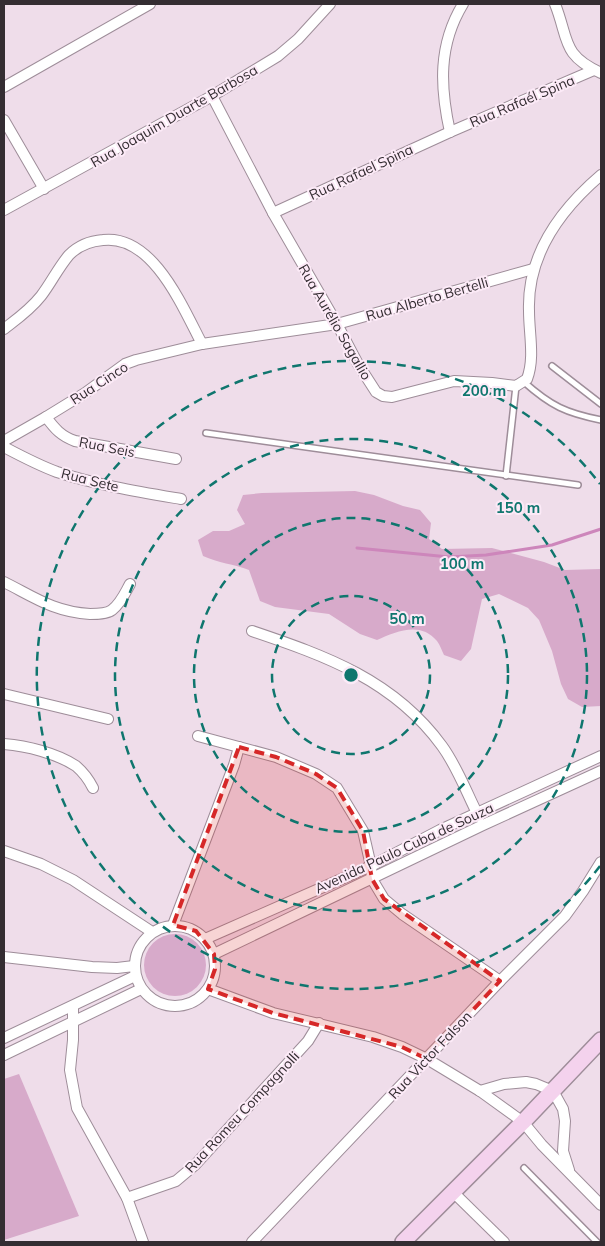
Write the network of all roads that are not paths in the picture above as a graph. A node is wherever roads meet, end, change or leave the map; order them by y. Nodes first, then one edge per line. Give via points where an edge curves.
1 (150, 4) edge
2 (330, 4) edge
3 (463, 4) edge
4 (555, 4) edge
5 (598, 72) edge
6 (4, 87) edge
7 (212, 96) junction
8 (4, 120) edge
9 (450, 132) junction
10 (601, 175) edge
11 (44, 189) junction
12 (4, 210) edge
13 (273, 213) junction
14 (533, 269) junction
15 (337, 324) junction
16 (4, 329) edge
17 (202, 344) junction
18 (552, 366) dead end
19 (520, 384) junction
20 (601, 404) edge
21 (46, 417) junction
22 (601, 420) edge
23 (206, 434) dead end
24 (4, 441) edge
25 (4, 447) edge
26 (176, 459) dead end
27 (506, 476) junction
28 (578, 485) dead end
29 (181, 499) dead end
30 (4, 582) edge
31 (130, 584) dead end
32 (4, 588) edge
33 (19, 590) junction
34 (252, 631) dead end
35 (4, 694) edge
36 (108, 719) dead end
37 (198, 736) dead end
38 (4, 744) edge
39 (239, 747) junction
40 (601, 756) edge
41 (601, 771) edge
42 (93, 788) dead end
43 (477, 813) junction
44 (483, 825) junction
45 (4, 851) edge
46 (601, 862) edge
47 (371, 866) junction
48 (372, 879) junction
49 (173, 925) junction
50 (152, 932) junction
51 (205, 938) junction
52 (214, 954) junction
53 (4, 957) edge
54 (135, 971) junction
55 (500, 981) junction
56 (141, 989) junction
57 (208, 989) junction
58 (73, 1006) junction
59 (74, 1022) junction
60 (318, 1024) junction
61 (4, 1038) edge
62 (601, 1040) edge
63 (4, 1055) edge
64 (427, 1059) junction
65 (480, 1091) junction
66 (553, 1091) junction
67 (523, 1122) junction
68 (564, 1142) junction
69 (542, 1145) junction
70 (524, 1168) dead end
71 (572, 1175) junction
72 (453, 1192) junction
73 (127, 1198) junction
74 (601, 1205) edge
75 (143, 1242) edge
76 (252, 1242) edge
77 (403, 1242) edge
78 (504, 1242) edge
79 (597, 1242) edge

1 - 6 street
2 - 7 street, Rua Joaquim Duarte Barbosa via 278,56
3 - 9 street via 444,53 442,82
4 - 5 street via 570,50 579,61
5 - 9 street, Rua Rafaél Spina
7 - 11 street, Rua Joaquim Duarte Barbosa
7 - 13 street, Rua Aurélio Sagallio
8 - 11 street
9 - 13 street, Rua Rafael Spina
10 - 14 street via 579,194 558,220
11 - 12 street, Rua Joaquim Duarte Barbosa
13 - 15 street, Rua Aurélio Sagallio
14 - 15 street, Rua Alberto Bertelli
14 - 19 street via 528,297 532,363 527,379
15 - 17 street, Rua Alberto Bertelli
15 - 19 street, Rua Aurélio Sagallio via 367,378 376,392 383,396 392,397 454,381
16 - 17 street via 25,314 70,255 81,246 91,241 124,240 138,248 156,266 175,293
17 - 21 street, Rua Cinco via 125,364
18 - 20 lane
19 - 22 lane via 564,411
19 - 27 lane
21 - 24 street, Rua Cinco
21 - 26 street, Rua Seis via 57,431 75,442
23 - 27 lane
25 - 29 street, Rua Sete via 54,471
27 - 28 lane
30 - 33 street
31 - 33 street via 112,610 95,614 72,613
32 - 33 street
34 - 43 street via 322,656 390,692 442,746
35 - 36 street
37 - 39 street
38 - 42 street via 31,748 76,766
39 - 47 street via 276,757 316,774 337,788 363,831
39 - 49 street
40 - 43 street, Avenida Paulo Cuba de Souza
41 - 44 street, Avenida Paulo Cuba de Souza
43 - 44 street
43 - 47 street, Avenida Paulo Cuba de Souza
44 - 48 street, Avenida Paulo Cuba de Souza
45 - 50 street via 73,880
46 - 55 street, Rua Victor Falson via 565,916
47 - 48 street
47 - 51 street, Avenida Paulo Cuba de Souza
48 - 52 street, Avenida Paulo Cuba de Souza
48 - 55 street via 384,899 402,914
49 - 50 street
49 - 51 street via 185,926
50 - 54 street via 136,953
51 - 52 street
52 - 57 street via 215,970
53 - 54 street
54 - 56 street
54 - 58 street
55 - 64 street, Rua Victor Falson
56 - 57 street via 150,998 174,1007 193,1002
56 - 59 street
57 - 60 street via 273,1013
58 - 59 street
58 - 61 street
59 - 63 street
59 - 73 street via 70,1070 77,1108
60 - 64 street via 402,1047
60 - 73 street, Rua Romeu Compagnolli via 308,1041 195,1165 176,1181
62 - 66 main road
64 - 65 street
64 - 76 street, Rua Victor Falson
65 - 66 street via 526,1082
65 - 67 street
66 - 67 main road
66 - 68 street via 563,1109
67 - 69 street
67 - 72 main road
68 - 69 street
68 - 71 street via 564,1158
69 - 71 street
70 - 79 lane
71 - 74 street
72 - 77 main road
72 - 78 street
73 - 75 street

